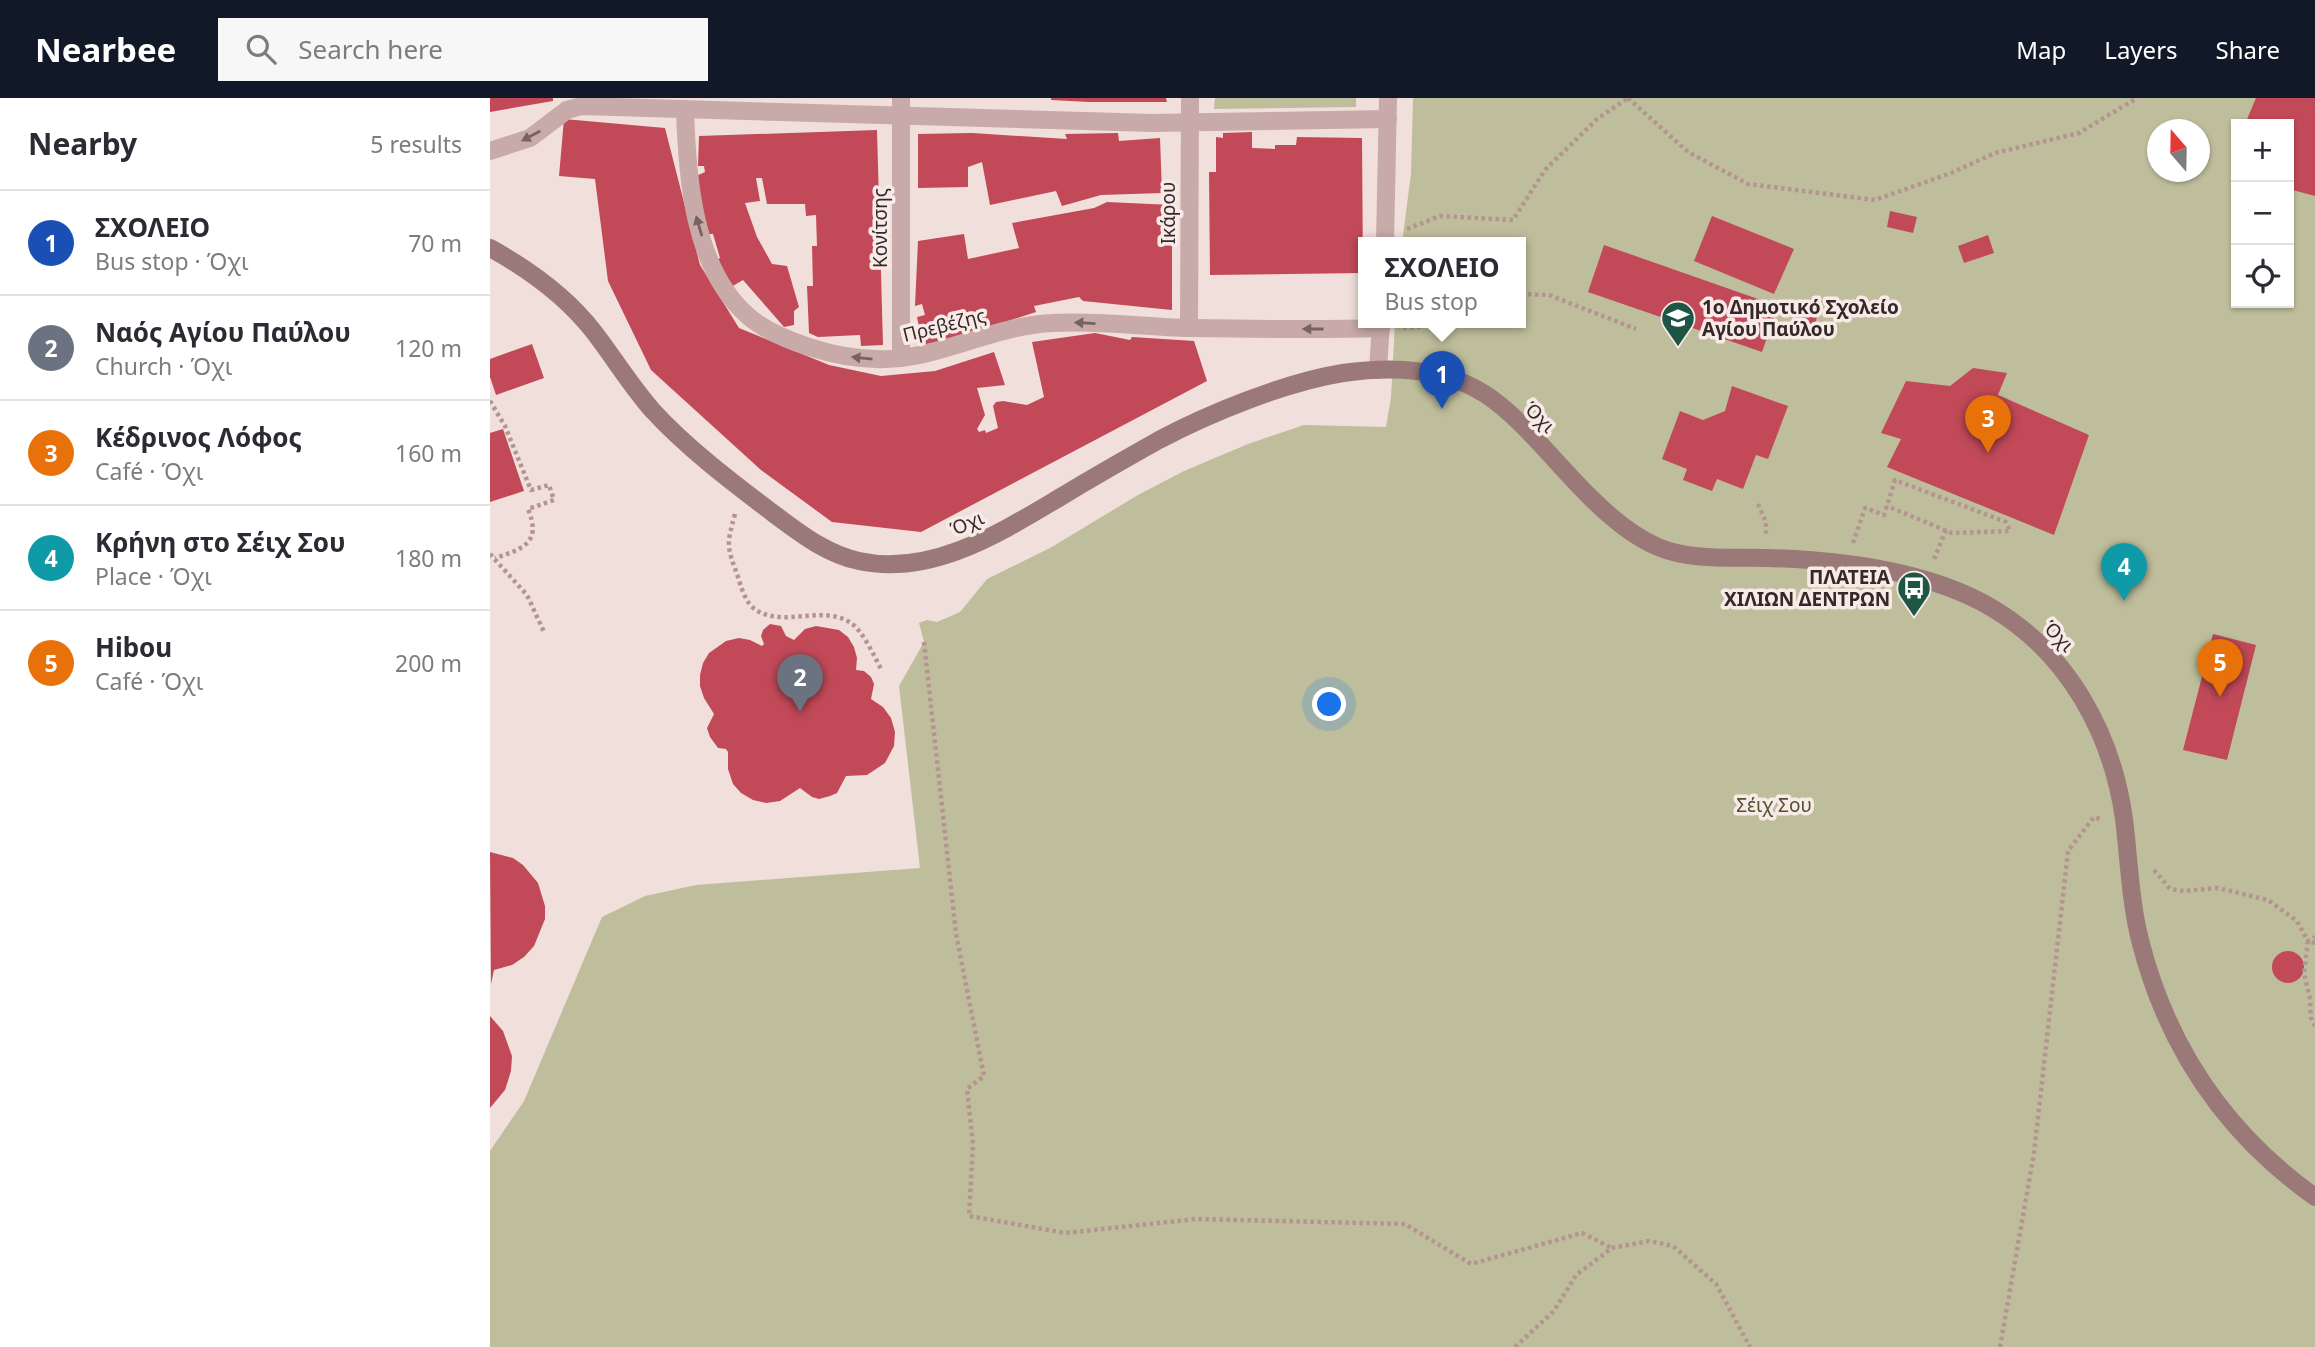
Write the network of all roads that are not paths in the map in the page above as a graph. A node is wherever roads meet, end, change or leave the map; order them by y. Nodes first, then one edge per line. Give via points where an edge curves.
1 (901, 98) edge
2 (1190, 98) edge
3 (1388, 98) edge
4 (685, 109) junction
5 (901, 117) junction
6 (1388, 119) junction
7 (1189, 124) junction
8 (490, 151) edge
9 (1385, 237) edge
10 (490, 248) edge
11 (1358, 326) edge
12 (1189, 328) junction
13 (1381, 328) edge
14 (901, 358) junction
15 (1378, 370) junction
16 (2315, 1197) edge

1 - 5 street, Κονίτσης
2 - 7 street, Ικάρου
3 - 6 street
4 - 5 street
4 -> 8 street via 575,107 538,134
14 -> 4 street, Πρεβέζης via 850,357 800,344 761,326 733,302 712,264 693,205
5 - 7 street
5 - 14 street, Κονίτσης
6 - 7 street
6 - 9 street
7 - 12 street, Ικάρου
10 - 15 main road, Όχι via 563,297 654,411 742,490 808,539 862,562 928,560 963,548 1013,526 1199,420 1312,380
11 -> 12 street, Πρεβέζης
12 -> 14 street, Πρεβέζης via 1074,322 1029,325
13 - 15 street
15 - 16 main road, Όχι via 1435,373 1483,393 1604,510 1656,547 1687,555 1812,559 1897,573 1953,589 1991,607 2032,636 2091,712 2112,765 2138,934 2157,998 2187,1060 2221,1109 2253,1144

